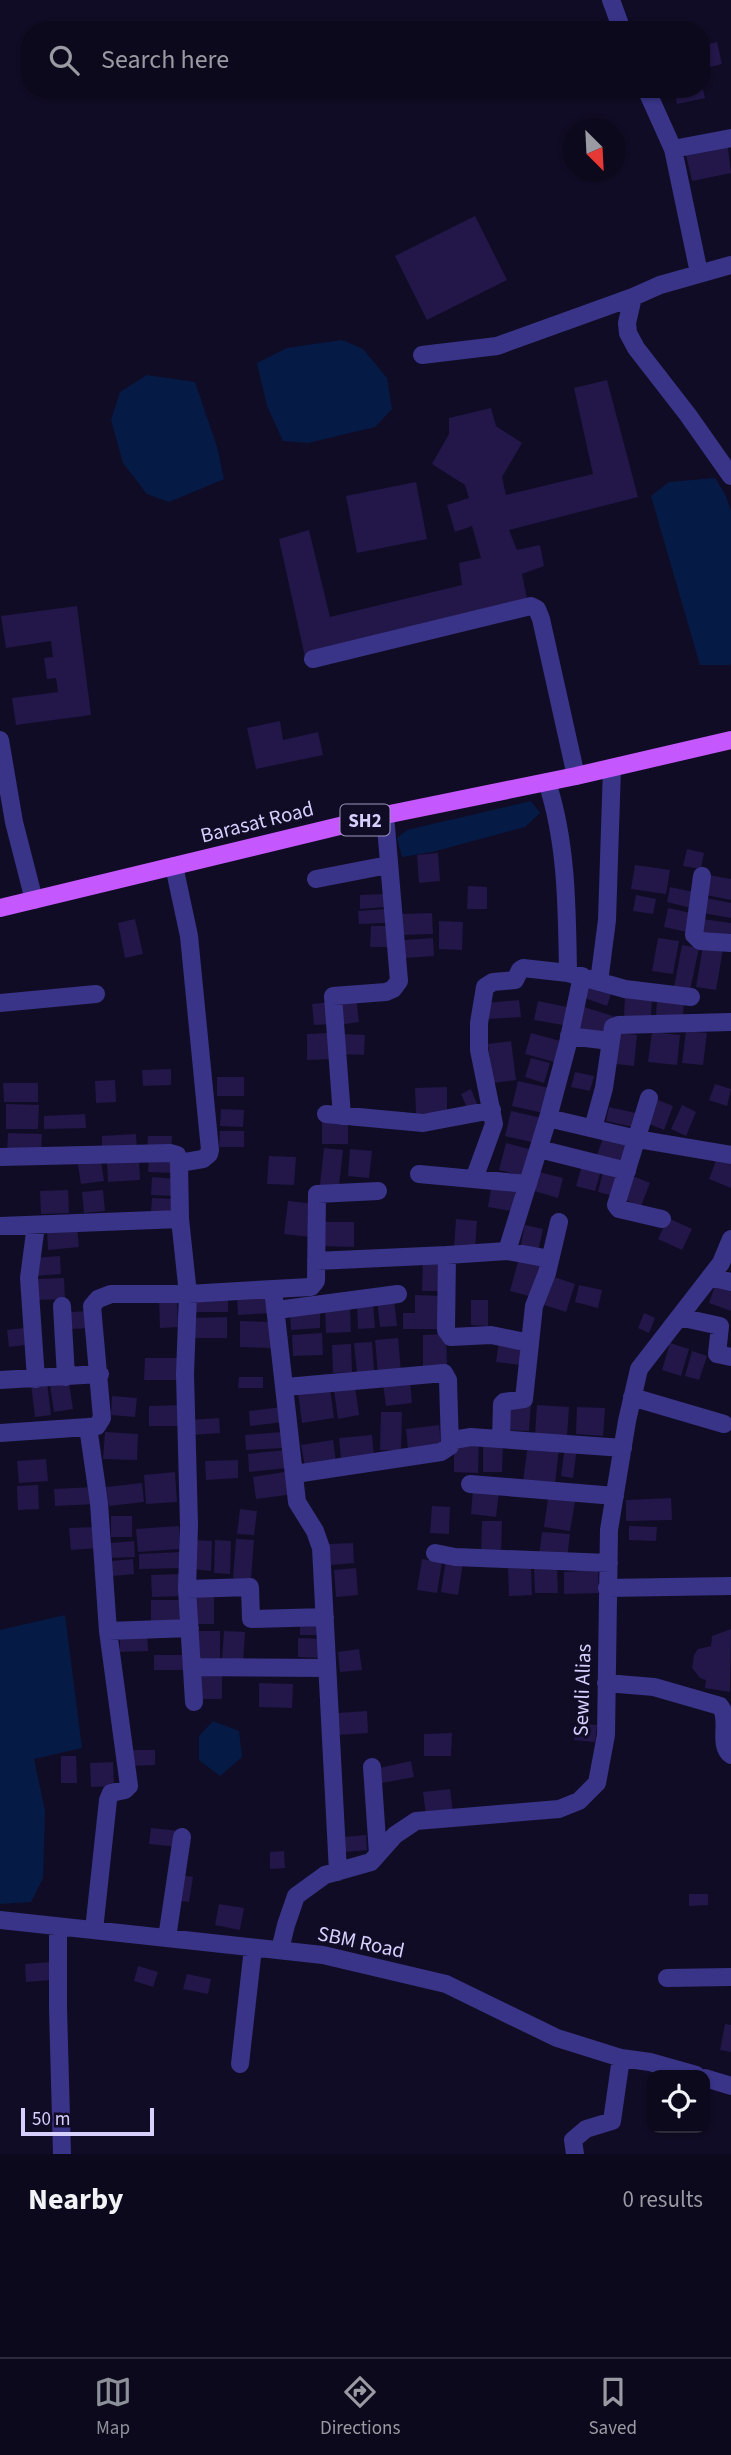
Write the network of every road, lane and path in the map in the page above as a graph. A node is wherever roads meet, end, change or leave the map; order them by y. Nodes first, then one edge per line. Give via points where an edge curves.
1 (611, 0) edge
2 (619, 21) edge
3 (650, 98) edge
4 (731, 138) edge
5 (673, 149) junction
6 (731, 265) edge
7 (699, 273) junction
8 (633, 297) junction
9 (422, 355) dead end
10 (731, 475) edge
11 (313, 659) dead end
12 (0, 740) edge
13 (731, 740) edge
14 (612, 768) junction
15 (576, 776) junction
16 (547, 782) junction
17 (385, 815) junction
18 (388, 865) junction
19 (174, 866) junction
20 (702, 876) dead end
21 (316, 879) dead end
22 (34, 900) junction
23 (0, 908) edge
24 (731, 943) edge
25 (583, 977) junction
26 (96, 994) dead end
27 (691, 998) dead end
28 (0, 1003) edge
29 (731, 1022) edge
30 (569, 1035) junction
31 (610, 1041) junction
32 (649, 1098) dead end
33 (492, 1110) junction
34 (548, 1118) junction
35 (593, 1128) junction
36 (637, 1139) junction
37 (538, 1149) junction
38 (731, 1155) edge
39 (0, 1157) edge
40 (179, 1163) junction
41 (627, 1171) junction
42 (419, 1174) dead end
43 (474, 1179) junction
44 (528, 1184) junction
45 (378, 1191) dead end
46 (180, 1219) junction
47 (662, 1219) dead end
48 (559, 1222) dead end
49 (36, 1225) junction
50 (0, 1227) edge
51 (731, 1239) edge
52 (507, 1251) junction
53 (447, 1255) junction
54 (550, 1259) junction
55 (316, 1261) junction
56 (710, 1277) junction
57 (731, 1282) edge
58 (273, 1289) junction
59 (188, 1294) junction
60 (398, 1294) dead end
61 (62, 1306) dead end
62 (277, 1310) junction
63 (679, 1317) junction
64 (530, 1343) junction
65 (731, 1357) edge
66 (100, 1374) junction
67 (66, 1377) junction
68 (36, 1379) junction
69 (0, 1380) edge
70 (286, 1387) junction
71 (632, 1397) junction
72 (724, 1424) dead end
73 (88, 1427) junction
74 (0, 1433) edge
75 (501, 1439) junction
76 (450, 1446) junction
77 (623, 1448) junction
78 (295, 1474) junction
79 (470, 1484) dead end
80 (615, 1496) junction
81 (435, 1553) dead end
82 (609, 1563) junction
83 (731, 1586) edge
84 (607, 1588) junction
85 (187, 1589) junction
86 (325, 1617) junction
87 (190, 1628) junction
88 (108, 1631) junction
89 (192, 1667) junction
90 (326, 1668) junction
91 (606, 1682) junction
92 (194, 1702) dead end
93 (731, 1755) edge
94 (372, 1767) dead end
95 (182, 1837) dead end
96 (378, 1854) junction
97 (338, 1871) junction
98 (0, 1920) edge
99 (58, 1927) junction
100 (94, 1930) junction
101 (167, 1938) junction
102 (253, 1948) junction
103 (280, 1950) junction
104 (730, 1977) edge
105 (667, 1978) dead end
106 (621, 2058) junction
107 (240, 2064) dead end
108 (678, 2070) edge
109 (710, 2080) edge
110 (731, 2086) edge
111 (62, 2154) edge
112 (575, 2154) edge

1 - 2 street
3 - 5 street
4 - 5 street
5 - 7 street
6 - 7 street
7 - 8 street
8 - 9 street via 497,346
8 - 10 street via 627,323 636,348
11 - 15 street via 531,606 541,619
12 - 22 street
13 - 14 main road, Barasat Road / SH2
14 - 15 main road, Barasat Road / SH2
14 - 25 street via 607,920
15 - 16 main road, Barasat Road / SH2
16 - 17 main road, Barasat Road / SH2
16 - 25 street via 556,808
17 - 18 street
17 - 19 main road, Barasat Road / SH2
18 - 21 street
18 - 33 street via 399,981 386,992 333,996 334,1115 423,1123
19 - 22 main road, Barasat Road / SH2
19 - 40 street via 189,936 210,1150 203,1159
20 - 24 street via 694,935 700,941
22 - 23 main road, Barasat Road / SH2
25 - 27 street via 625,989
25 - 30 street
25 - 33 street via 523,968 515,980 485,987 480,1050
26 - 28 street
29 - 31 street via 618,1025 611,1031
30 - 31 street
30 - 34 street
31 - 35 street
32 - 36 street
33 - 43 street via 492,1131
34 - 35 street
34 - 37 street
35 - 36 street
36 - 38 street
36 - 41 street
37 - 41 street
37 - 44 street
39 - 40 street via 170,1153 177,1155
40 - 46 street
41 - 47 street via 617,1207
42 - 43 street
43 - 44 street
44 - 52 street
45 - 55 street via 317,1194
46 - 49 street
46 - 59 street
48 - 54 street
49 - 50 street
49 - 68 street via 29,1278
51 - 56 street, Sewli Alias
52 - 53 street
52 - 54 street
53 - 55 street
53 - 64 street via 446,1330 451,1337 491,1335
54 - 64 street via 534,1306
55 - 58 street via 313,1286
56 - 57 street
56 - 63 street, Sewli Alias
58 - 59 street
58 - 62 street
59 - 66 street via 111,1294 99,1299 92,1307
59 - 85 street
60 - 62 street
61 - 67 street
62 - 70 street
63 - 65 street via 720,1326 717,1354
63 - 71 street, Sewli Alias via 639,1369
64 - 75 street via 524,1399 502,1404
66 - 67 street
66 - 73 street via 102,1418 97,1426
67 - 68 street
68 - 69 street
70 - 76 street via 444,1373
70 - 78 street
71 - 72 street
71 - 77 street, Sewli Alias
73 - 74 street
73 - 88 street via 99,1503
75 - 76 street via 471,1437 453,1440
75 - 77 street
76 - 78 street via 441,1452
77 - 80 street, Sewli Alias
78 - 86 street via 297,1502 319,1539
79 - 80 street
80 - 82 street, Sewli Alias
81 - 82 street
82 - 84 street, Sewli Alias
83 - 84 street
84 - 91 street, Sewli Alias
85 - 86 street via 250,1587 251,1619
85 - 87 street
86 - 90 street
87 - 88 street
87 - 89 street
88 - 100 street via 129,1786 111,1793 108,1800
89 - 90 street
89 - 92 street
90 - 97 street
91 - 93 street via 654,1687 720,1706 725,1713 725,1748
91 - 96 street, Sewli Alias via 606,1735 597,1783 579,1801 559,1808 416,1821
94 - 96 street
95 - 101 street
96 - 97 street, Sewli Alias via 371,1863
97 - 103 street, Sewli Alias via 324,1875 296,1896
98 - 99 street, SBM Road
99 - 100 street, SBM Road
99 - 111 street
100 - 101 street, SBM Road
101 - 102 street, SBM Road
102 - 103 street, SBM Road
102 - 107 street
103 - 106 street, SBM Road via 323,1955 446,1984 557,2038
104 - 105 street
106 - 108 street, SBM Road
106 - 112 street via 612,2121 586,2129 573,2140
109 - 110 street

